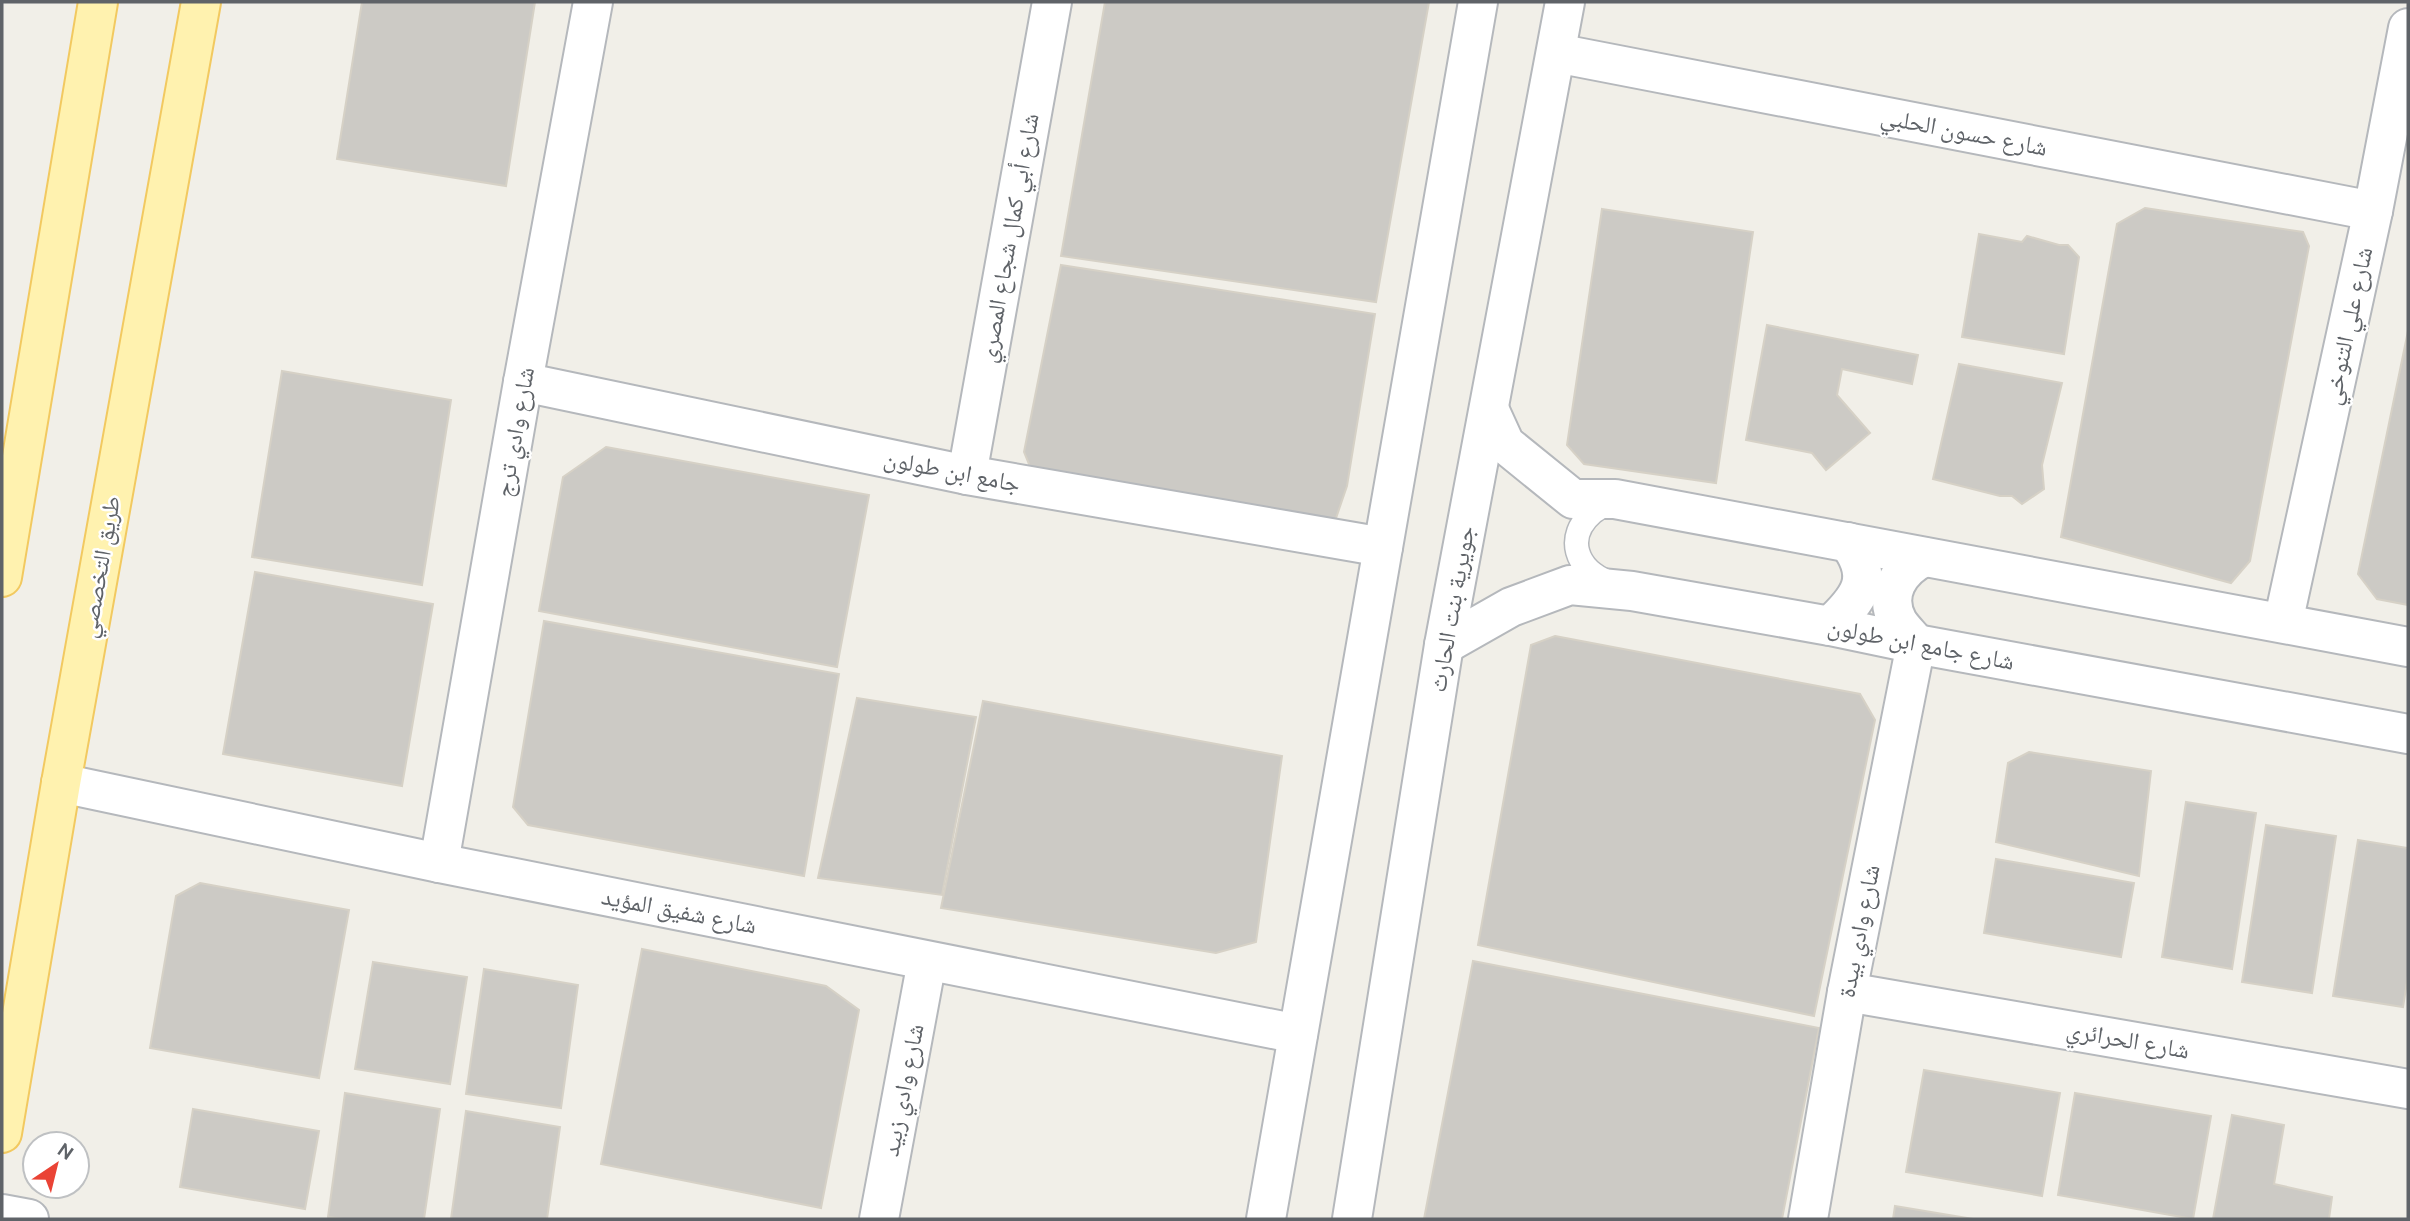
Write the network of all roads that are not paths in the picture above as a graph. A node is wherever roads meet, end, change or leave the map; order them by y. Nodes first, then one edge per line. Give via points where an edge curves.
1 (97, 2) edge
2 (201, 2) edge
3 (593, 2) edge
4 (1052, 2) edge
5 (1478, 2) edge
6 (1565, 2) edge
7 (2408, 28) edge
8 (1556, 53) junction
9 (2373, 211) junction
10 (523, 382) junction
11 (1489, 409) junction
12 (11, 470) edge
13 (967, 475) junction
14 (1615, 499) junction
15 (1848, 542) junction
16 (1383, 547) junction
17 (1924, 556) junction
18 (2, 577) edge
19 (1632, 591) junction
20 (2283, 623) junction
21 (1830, 626) junction
22 (1916, 644) junction
23 (1444, 645) junction
24 (2408, 647) edge
25 (2408, 734) edge
26 (61, 783) junction
27 (439, 863) junction
28 (927, 961) junction
29 (1847, 992) junction
30 (1298, 1034) junction
31 (2408, 1089) edge
32 (2, 1133) edge
33 (2, 1214) edge
34 (29, 1219) edge
35 (879, 1219) edge
36 (1266, 1219) edge
37 (1352, 1219) edge
38 (1808, 1219) edge

1 - 12 main road
2 - 26 main road, طريق التخصصي
3 - 10 street, شارع وادي ترج
4 - 13 street, شارع أبي كمال شجاع المصري
5 - 16 street
6 - 8 street, جويرية بنت الحارث
7 - 9 street, شارع علي التنوخي
8 - 9 street, شارع حسون الحلبي
8 - 11 street, جويرية بنت الحارث
9 - 20 street, شارع علي التنوخي
10 - 13 street, جامع ابن طولون
10 - 27 street, شارع وادي ترج
11 - 14 street via 1505,444 1573,499
11 - 23 street, جويرية بنت الحارث
12 - 18 main road
13 - 16 street, جامع ابن طولون
14 - 15 street
14 - 19 lane via 1592,513 1578,532 1577,552 1594,576
15 - 17 street
15 - 21 street via 1863,572 1862,589
16 - 30 street
17 - 20 street
17 - 22 street via 1898,578 1892,593 1898,622
19 - 21 street, شارع جامع ابن طولون
19 - 23 street, شارع جامع ابن طولون via 1570,585 1511,607
20 - 24 street
21 - 22 street, شارع جامع ابن طولون
22 - 25 street, شارع جامع ابن طولون
22 - 29 street, شارع وادي بيدة
23 - 37 street, جويرية بنت الحارث
26 - 27 street, شارع شفيق المؤيد
26 - 32 main road, طريق التخصصي
27 - 28 street, شارع شفيق المؤيد
28 - 30 street, شارع شفيق المؤيد
28 - 35 street, شارع وادي زبيد
29 - 31 street, شارع الحرائري
29 - 38 street, شارع وادي بيدة
30 - 36 street
33 - 34 street

